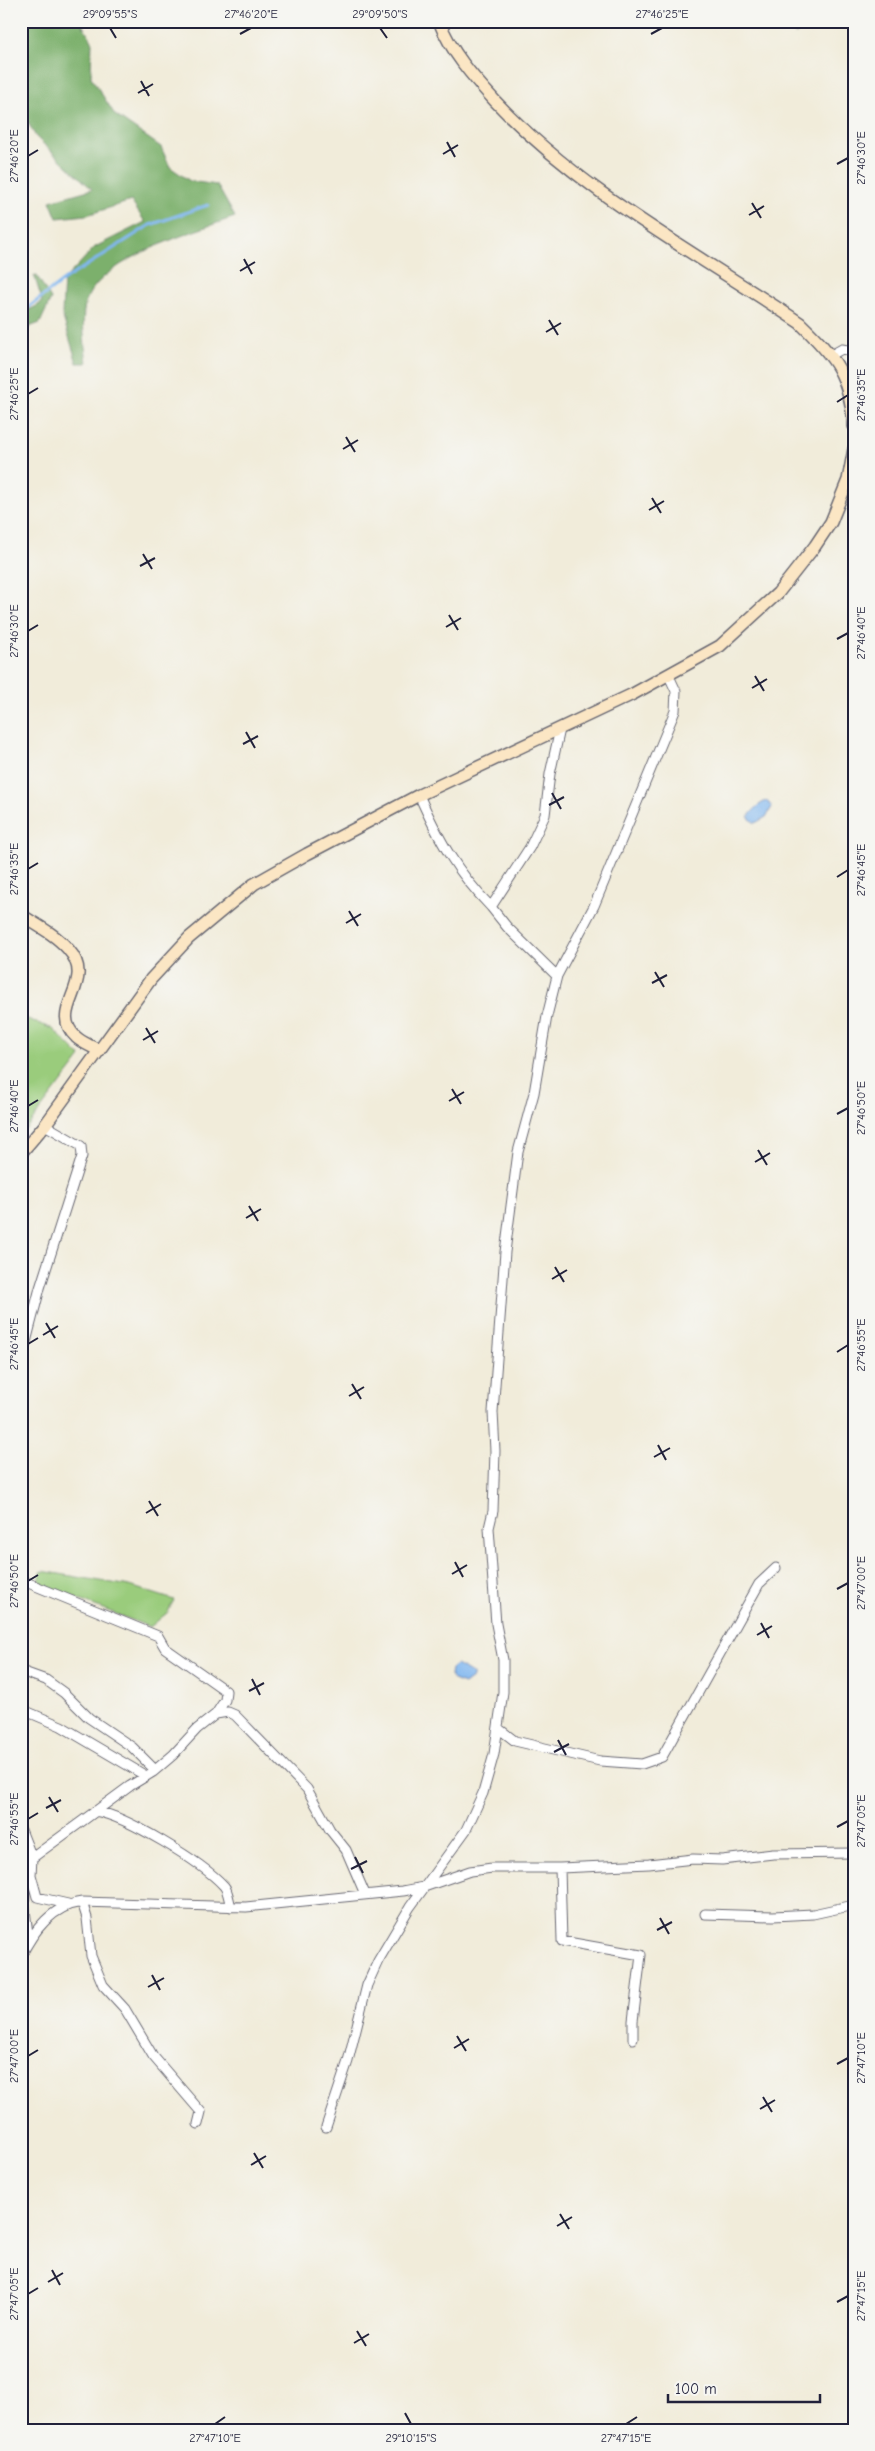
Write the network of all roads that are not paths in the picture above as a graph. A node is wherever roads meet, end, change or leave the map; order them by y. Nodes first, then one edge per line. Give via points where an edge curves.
1 (439, 21) edge
2 (854, 350) edge
3 (831, 355) junction
4 (854, 426) edge
5 (854, 449) edge
6 (852, 470) edge
7 (669, 676) junction
8 (560, 729) junction
9 (419, 795) junction
10 (491, 907) junction
11 (21, 915) edge
12 (557, 976) junction
13 (99, 1050) junction
14 (45, 1125) junction
15 (21, 1153) edge
16 (21, 1360) edge
17 (776, 1568) dead end
18 (21, 1580) edge
19 (21, 1671) edge
20 (21, 1708) edge
21 (216, 1714) junction
22 (498, 1728) junction
23 (155, 1770) junction
24 (146, 1776) junction
25 (95, 1811) junction
26 (21, 1830) edge
27 (854, 1853) edge
28 (32, 1858) junction
29 (560, 1868) junction
30 (424, 1888) junction
31 (365, 1894) junction
32 (82, 1902) junction
33 (68, 1904) junction
34 (854, 1905) edge
35 (231, 1907) junction
36 (705, 1914) dead end
37 (29, 1940) junction
38 (21, 1956) edge
39 (633, 2040) dead end
40 (198, 2124) dead end
41 (326, 2127) dead end

1 - 3 main road via 476,81 537,142 630,215 800,323
2 - 3 street via 842,349
3 - 4 main road via 842,372
5 - 6 main road
6 - 7 main road via 831,522 778,593 720,646
7 - 8 main road
7 - 12 street via 676,691 675,711 594,906
8 - 9 main road
8 - 10 street via 544,815 530,847
9 - 10 street via 440,840 466,882
9 - 13 main road via 254,884 188,938 151,979
10 - 12 street
11 - 13 main road via 69,950 76,965 78,982 66,1011 66,1021 77,1038
12 - 22 street via 534,1093 518,1152 505,1252 495,1372 493,1511 489,1528 496,1624 503,1660
13 - 14 main road
14 - 15 main road
14 - 16 street via 81,1146 82,1156
17 - 22 street via 759,1584 662,1757 642,1764 600,1761 515,1741
18 - 21 street via 158,1636 165,1648 226,1691 225,1700
19 - 23 street via 46,1680 64,1693 89,1718 132,1747
20 - 24 street via 69,1731
21 - 23 street
21 - 31 street via 228,1712 236,1715 307,1789 330,1830 346,1850
22 - 30 street via 483,1793 466,1830
23 - 24 street
24 - 25 street
25 - 28 street
25 - 35 street via 107,1813 189,1857 226,1887
26 - 28 street
27 - 29 street via 773,1854 722,1860
28 - 33 street via 37,1897
28 - 37 street via 27,1867 24,1900
29 - 30 street via 470,1870
29 - 39 street via 562,1941 641,1955
30 - 31 street
30 - 41 street via 378,1961 367,1985 348,2061
31 - 35 street
32 - 33 street
32 - 35 street
32 - 40 street via 96,1973 128,2014 153,2056 201,2112
33 - 37 street via 49,1916
34 - 36 street via 812,1914
37 - 38 street

